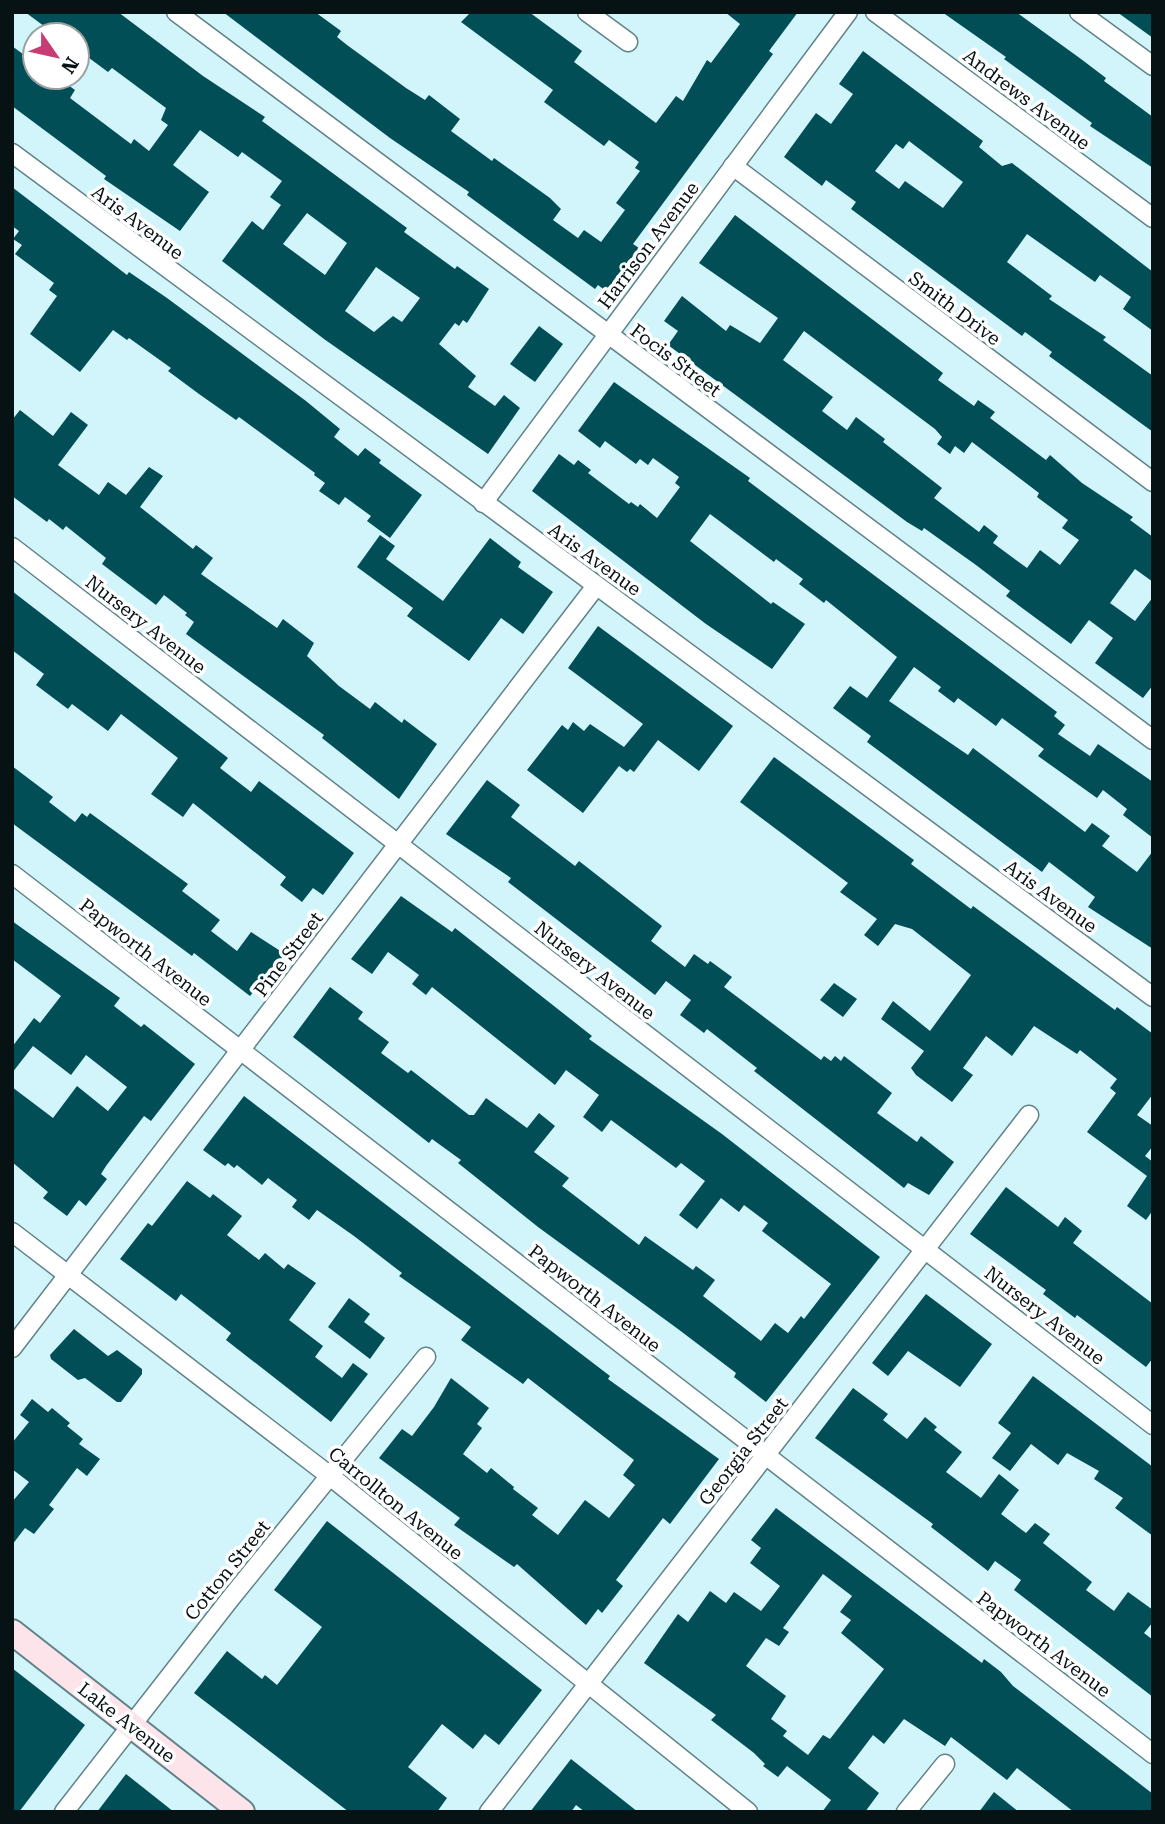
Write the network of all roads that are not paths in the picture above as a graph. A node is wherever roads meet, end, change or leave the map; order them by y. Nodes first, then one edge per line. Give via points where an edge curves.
1 (176, 12) edge
2 (587, 12) edge
3 (848, 12) edge
4 (875, 12) edge
5 (1079, 12) edge
6 (628, 42) dead end
7 (1153, 66) edge
8 (12, 153) edge
9 (733, 166) junction
10 (1153, 218) edge
11 (608, 335) junction
12 (1153, 482) edge
13 (483, 503) junction
14 (12, 547) edge
15 (596, 586) junction
16 (1153, 740) edge
17 (398, 845) junction
18 (12, 874) edge
19 (1153, 997) edge
20 (240, 1051) junction
21 (1029, 1115) dead end
22 (12, 1232) edge
23 (926, 1250) junction
24 (68, 1275) junction
25 (12, 1348) edge
26 (426, 1357) dead end
27 (1153, 1425) edge
28 (765, 1458) junction
29 (330, 1476) junction
30 (12, 1632) edge
31 (588, 1685) junction
32 (131, 1725) junction
33 (1153, 1754) edge
34 (945, 1764) dead end
35 (65, 1812) edge
36 (242, 1812) edge
37 (489, 1812) edge
38 (748, 1812) edge
39 (906, 1812) edge

1 - 11 street, Focis Street
2 - 6 street
3 - 9 street, Harrison Avenue
4 - 10 street, Andrews Avenue
5 - 7 street
8 - 13 street, Aris Avenue
9 - 11 street, Harrison Avenue
9 - 12 street, Smith Drive
11 - 13 street, Harrison Avenue
11 - 16 street, Focis Street
13 - 15 street, Aris Avenue
14 - 17 street, Nursery Avenue
15 - 17 street, Pine Street
15 - 19 street, Aris Avenue
17 - 20 street, Pine Street
17 - 23 street, Nursery Avenue
18 - 20 street, Papworth Avenue
20 - 24 street, Pine Street
20 - 28 street, Papworth Avenue
21 - 23 street, Georgia Street
22 - 24 street, Carrollton Avenue
23 - 27 street, Nursery Avenue
23 - 28 street, Georgia Street
24 - 25 street, Pine Street
24 - 29 street, Carrollton Avenue
26 - 29 street, Cotton Street
28 - 31 street, Georgia Street
28 - 33 street, Papworth Avenue
29 - 31 street, Carrollton Avenue
29 - 32 street, Cotton Street
30 - 32 street, Lake Avenue
31 - 37 street, Georgia Street
31 - 38 street, Carrollton Avenue
32 - 35 street, Cotton Street
32 - 36 street, Lake Avenue
34 - 39 street

